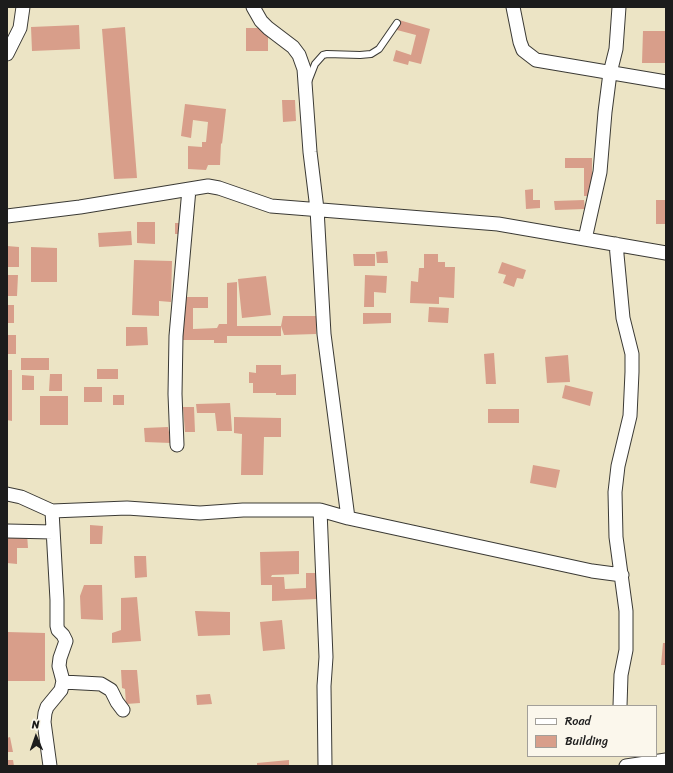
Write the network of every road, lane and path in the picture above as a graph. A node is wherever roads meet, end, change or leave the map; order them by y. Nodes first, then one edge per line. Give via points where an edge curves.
1 (23, 7) edge
2 (253, 7) edge
3 (513, 7) edge
4 (619, 7) edge
5 (397, 23) dead end
6 (7, 54) edge
7 (610, 73) junction
8 (666, 82) edge
9 (306, 87) junction
10 (189, 189) junction
11 (317, 209) junction
12 (7, 216) edge
13 (585, 239) junction
14 (616, 244) junction
15 (666, 252) edge
16 (177, 445) dead end
17 (7, 494) edge
18 (320, 510) junction
19 (52, 511) junction
20 (348, 518) junction
21 (7, 531) edge
22 (53, 532) junction
23 (622, 575) junction
24 (63, 682) junction
25 (620, 705) edge
26 (123, 710) dead end
27 (621, 757) edge
28 (666, 760) edge
29 (50, 766) edge
30 (325, 766) edge
31 (627, 766) edge

1 - 6 street via 20,28
2 - 9 street via 262,21 299,55
3 - 7 street via 523,50 533,58
4 - 7 street via 616,49
5 - 9 lane via 379,49 370,54 323,55
7 - 8 street
7 - 13 street via 600,172
9 - 11 street
10 - 11 street via 208,186 271,206
10 - 12 street
10 - 16 street via 176,336
11 - 13 street via 498,224
11 - 20 street via 324,334
13 - 14 street
14 - 15 street
14 - 23 street via 623,318 632,354 630,416 618,466 615,492 616,537
17 - 19 street via 21,497
18 - 19 street via 200,513 127,508
18 - 20 street
18 - 30 street via 326,657
19 - 22 street
20 - 23 street via 592,571
21 - 22 street
22 - 24 street via 57,626 66,641 60,658
23 - 25 street via 626,611 626,650 621,675
24 - 26 street via 101,684 111,690
24 - 29 street via 61,690 45,710 44,722
27 - 31 street
28 - 31 street

